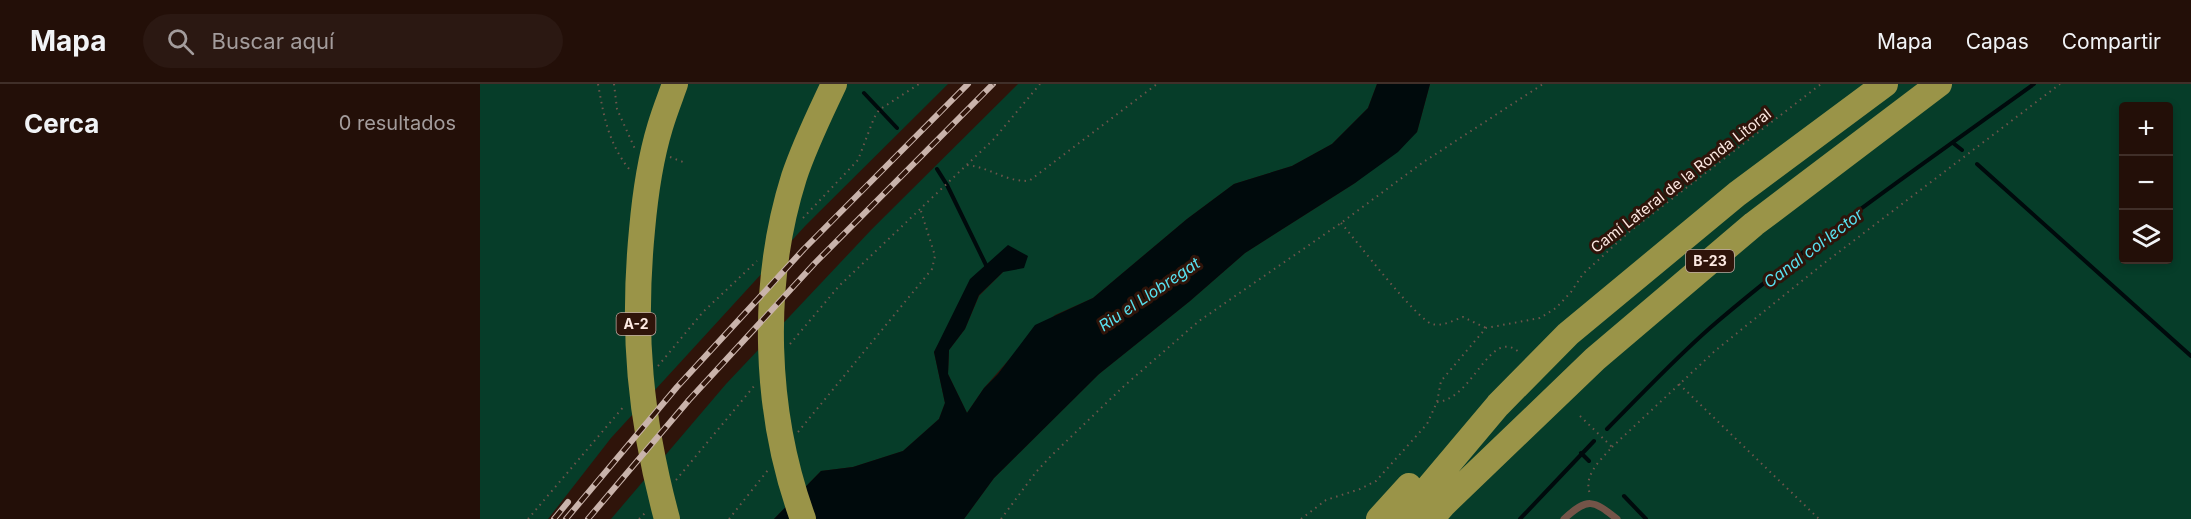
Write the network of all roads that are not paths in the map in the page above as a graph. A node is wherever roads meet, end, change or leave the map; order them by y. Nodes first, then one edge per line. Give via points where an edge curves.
1 (675, 84) edge
2 (834, 84) edge
3 (1885, 84) edge
4 (1939, 84) edge
5 (1498, 405) junction
6 (1496, 455) junction
7 (657, 515) edge
8 (803, 519) edge
9 (1379, 519) edge
10 (1402, 519) edge
11 (1431, 519) edge
12 (1449, 519) edge
13 (1564, 519) edge
14 (1617, 519) edge

1 - 7 highway, A-2 via 659,129 645,197 638,270 639,371
2 - 8 highway via 794,177 778,252 771,351 775,408
3 - 5 highway, B-23 via 1737,194 1586,319
4 - 6 highway, B-23 via 1754,224 1595,359
5 - 9 highway via 1446,447
5 - 10 highway, B-23
6 - 11 highway, B-23
6 - 12 highway
13 - 14 lane via 1584,503 1593,502

